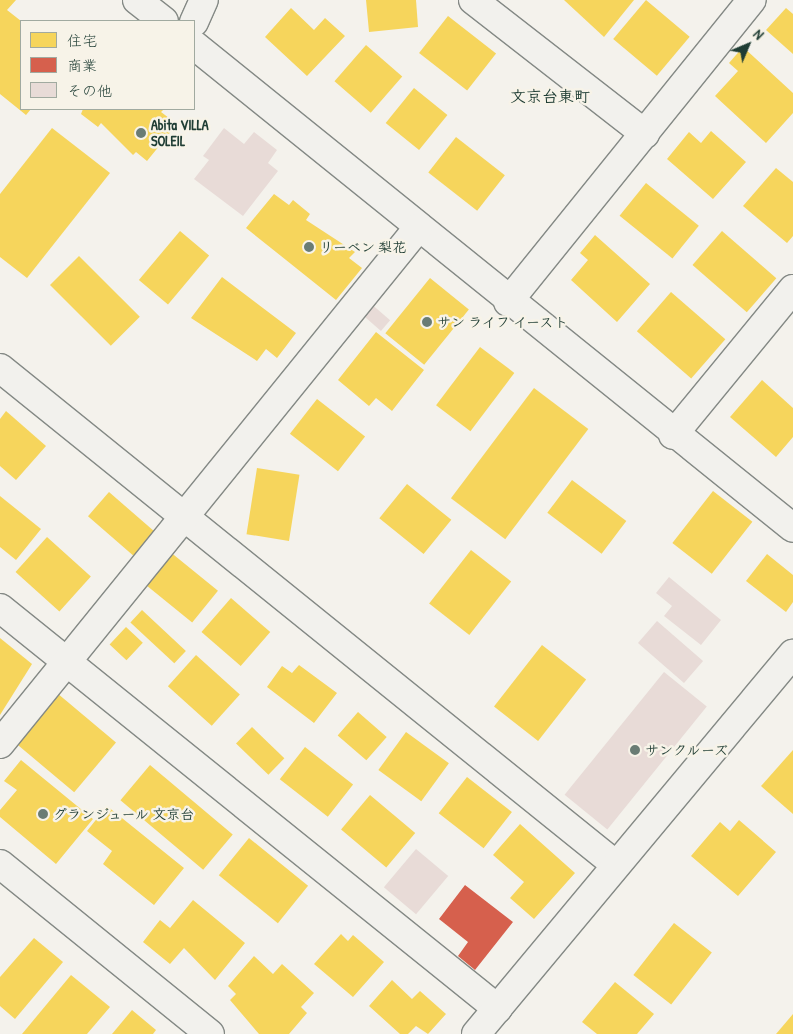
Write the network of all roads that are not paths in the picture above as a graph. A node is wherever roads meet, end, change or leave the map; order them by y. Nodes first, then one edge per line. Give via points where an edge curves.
1 (137, 0) edge
2 (204, 0) edge
3 (473, 0) edge
4 (752, 0) edge
5 (163, 20) edge
6 (195, 20) edge
7 (195, 46) edge
8 (644, 134) junction
9 (418, 228) junction
10 (793, 289) edge
11 (508, 302) junction
12 (0, 368) edge
13 (673, 435) junction
14 (184, 517) junction
15 (793, 528) edge
16 (0, 608) edge
17 (793, 654) edge
18 (67, 662) junction
19 (0, 744) edge
20 (0, 864) edge
21 (616, 865) junction
22 (498, 1008) junction
23 (192, 1029) edge
24 (476, 1034) edge

1 - 5 street
2 - 6 street
3 - 8 street
4 - 8 street
7 - 9 street
8 - 11 street
9 - 11 street
9 - 14 street
10 - 13 street
11 - 13 street
12 - 14 street
13 - 15 street
14 - 18 street
14 - 21 street
16 - 18 street
17 - 21 street
18 - 19 street
18 - 22 street
20 - 23 street
21 - 22 street
22 - 24 street

